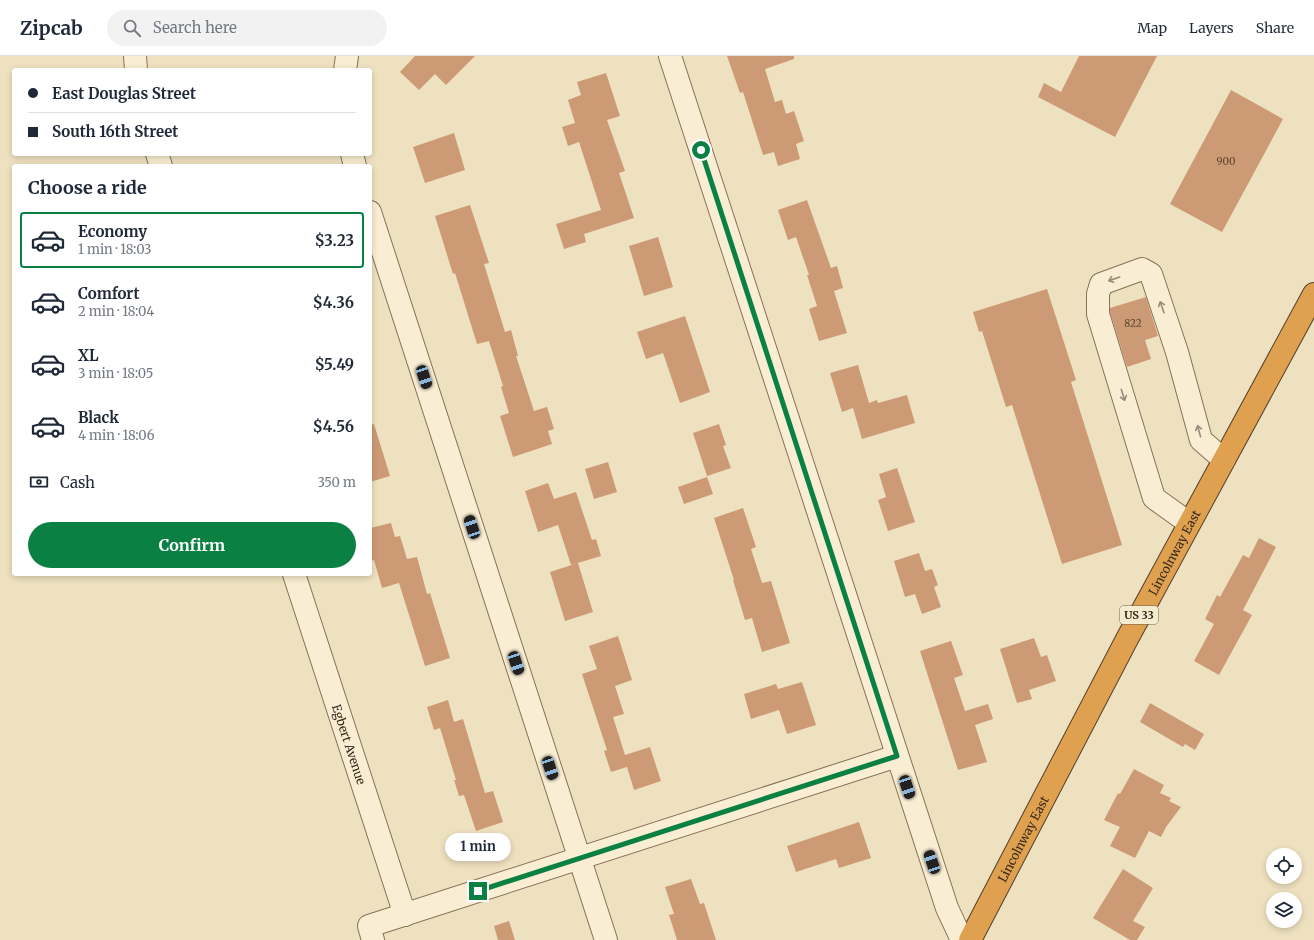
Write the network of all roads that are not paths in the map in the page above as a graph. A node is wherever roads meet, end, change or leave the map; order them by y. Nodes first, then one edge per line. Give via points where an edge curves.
1 (135, 56) edge
2 (347, 56) edge
3 (670, 56) edge
4 (136, 68) edge
5 (345, 68) edge
6 (372, 218) edge
7 (1314, 294) edge
8 (1224, 460) junction
9 (1189, 523) junction
10 (295, 576) edge
11 (897, 756) junction
12 (580, 858) junction
13 (405, 915) junction
14 (371, 933) edge
15 (606, 940) edge
16 (962, 940) edge
17 (970, 940) edge

1 - 4 street
2 - 5 street
3 - 11 street
6 - 12 street
7 - 8 highway, Lincolnway East / US 33
8 - 9 highway, Lincolnway East / US 33
8 -> 9 street via 1201,440 1177,352 1151,274 1142,269 1101,284 1098,314 1154,498
9 - 17 highway, Lincolnway East / US 33
10 - 13 street, Egbert Avenue
11 - 12 street
11 - 16 street via 947,908
12 - 13 street
12 - 15 street
13 - 14 street

